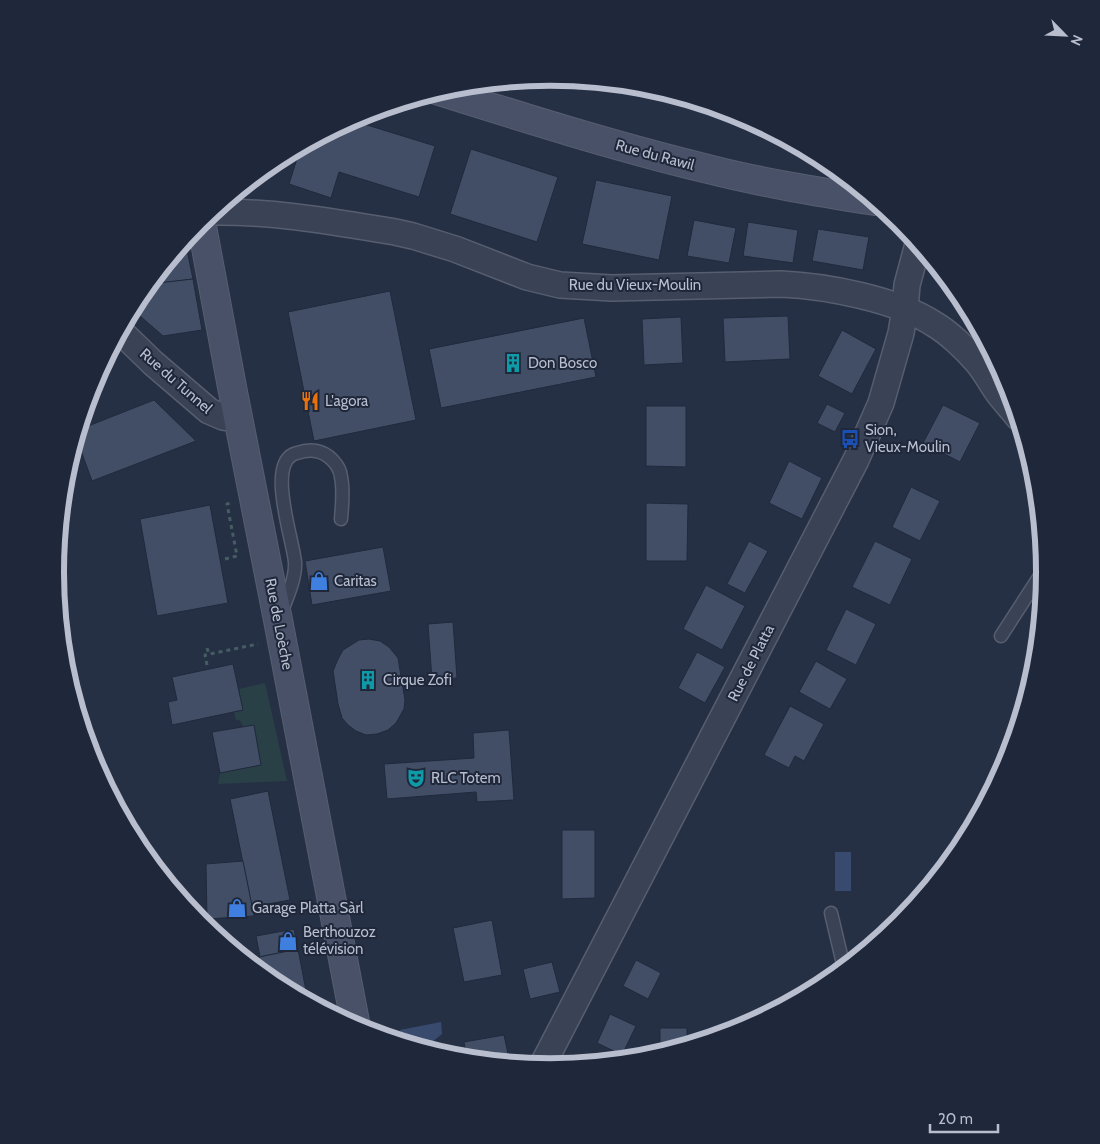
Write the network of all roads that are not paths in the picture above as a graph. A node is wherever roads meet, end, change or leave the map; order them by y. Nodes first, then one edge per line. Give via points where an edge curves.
1 (453, 95) edge
2 (862, 199) edge
3 (223, 212) edge
4 (203, 231) edge
5 (916, 251) edge
6 (905, 309) junction
7 (125, 336) edge
8 (1004, 399) edge
9 (238, 416) junction
10 (341, 519) dead end
11 (1036, 582) edge
12 (278, 620) junction
13 (1001, 636) dead end
14 (831, 913) dead end
15 (842, 961) edge
16 (354, 1017) edge
17 (546, 1058) edge

1 - 2 street, Rue du Rawil via 708,169
3 - 6 street, Rue du Vieux-Moulin via 277,215 413,236 527,277 560,285 612,288 804,285
4 - 9 street, Rue de Loèche
5 - 6 street, Rue de Platta via 907,285
6 - 8 street, Rue du Vieux-Moulin via 935,324 957,342 978,362
6 - 17 street, Rue de Platta via 881,403 856,460
7 - 9 street, Rue du Tunnel via 209,411 224,417
9 - 12 street, Rue de Loèche
10 - 12 lane via 341,475 330,458 318,451 306,451 286,459 282,470 282,492 295,564 291,589
11 - 13 lane
12 - 16 street, Rue de Loèche
14 - 15 lane

